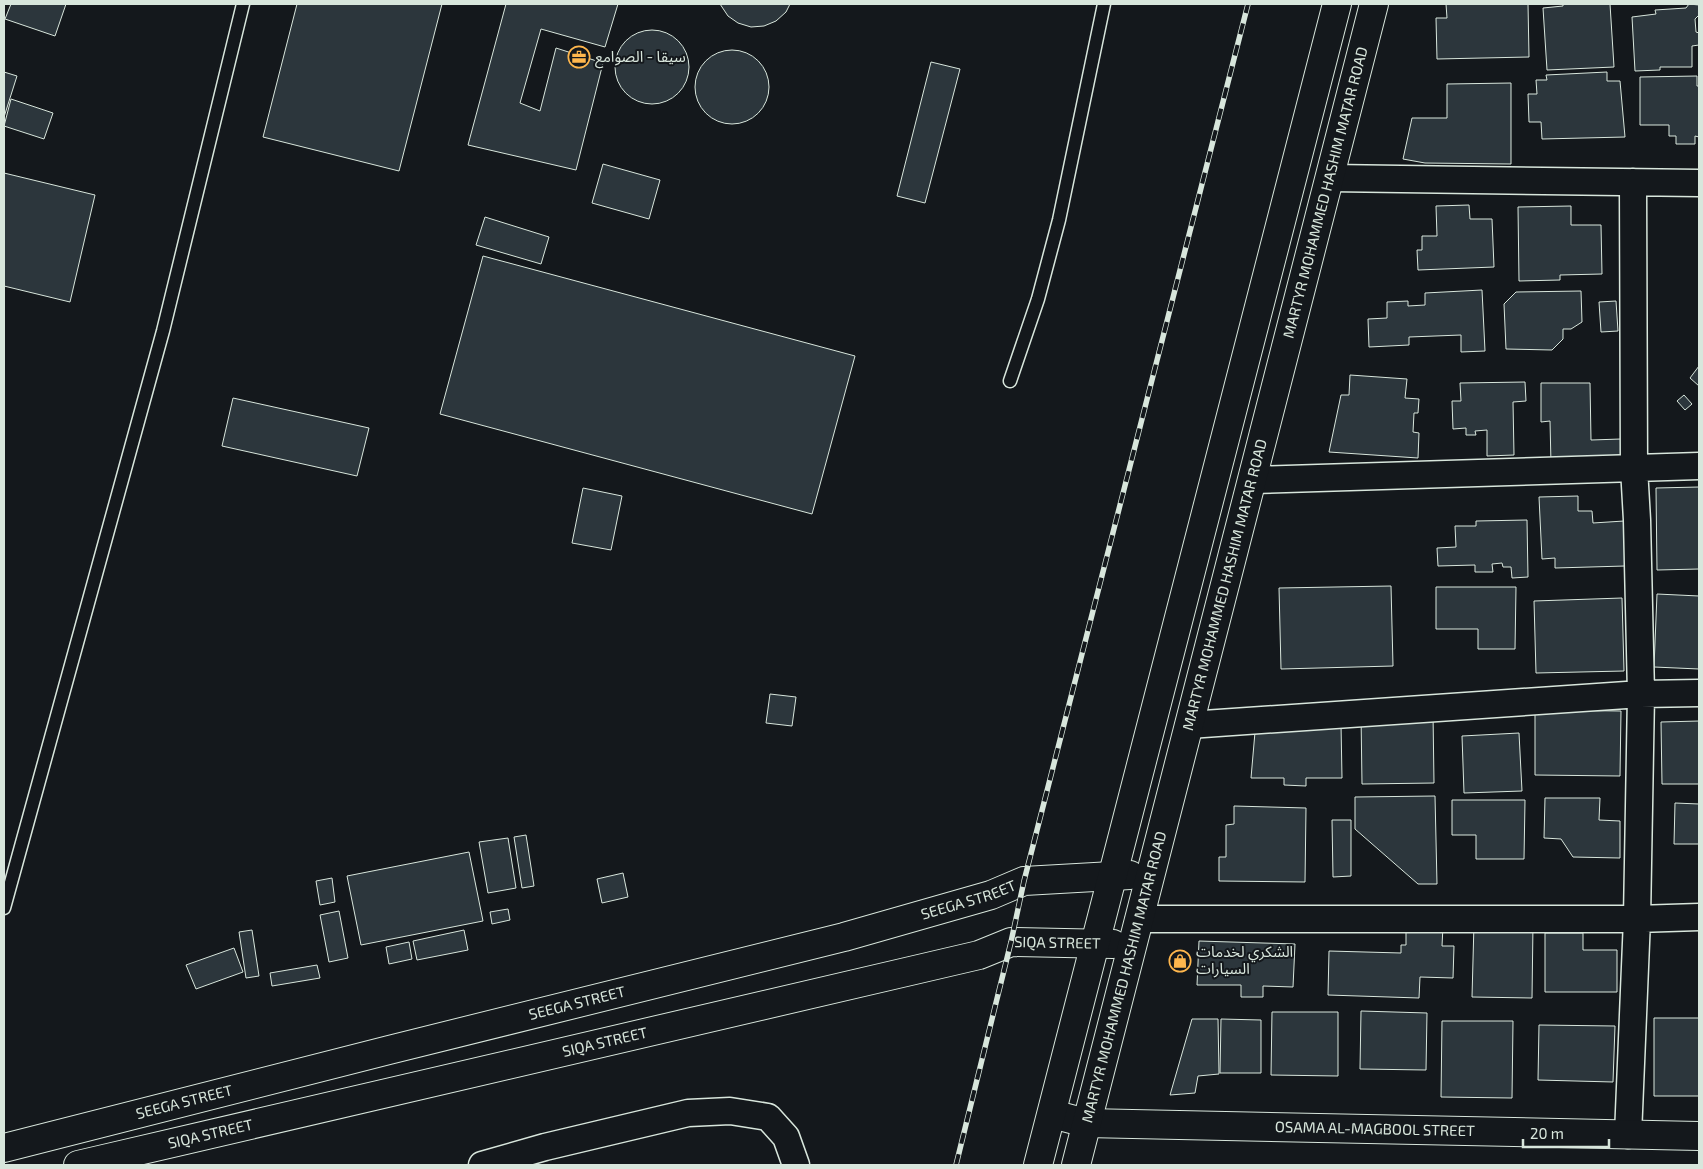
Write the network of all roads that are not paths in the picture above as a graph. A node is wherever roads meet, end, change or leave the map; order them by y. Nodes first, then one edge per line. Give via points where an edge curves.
1 (244, 4) edge
2 (1104, 4) edge
3 (1337, 4) edge
4 (1374, 4) edge
5 (1330, 178) junction
6 (1633, 182) junction
7 (1699, 182) edge
8 (1010, 381) dead end
9 (1699, 466) edge
10 (1634, 468) junction
11 (1252, 480) junction
12 (1699, 693) edge
13 (1641, 694) junction
14 (1189, 725) junction
15 (1151, 872) junction
16 (1113, 876) junction
17 (4, 908) edge
18 (1699, 917) edge
19 (1637, 919) junction
20 (1136, 932) junction
21 (1096, 944) junction
22 (1052, 1114) junction
23 (1086, 1123) junction
24 (1628, 1134) junction
25 (1699, 1136) edge
26 (4, 1148) edge
27 (78, 1165) edge
28 (482, 1165) edge
29 (796, 1165) edge
30 (1038, 1165) edge
31 (1076, 1165) edge

1 - 17 lane via 163,331
2 - 8 lane via 1059,220 1038,299
3 - 16 main road
4 - 5 main road, MARTYR MOHAMMED HASHIM MATAR ROAD
5 - 6 street
5 - 11 main road, MARTYR MOHAMMED HASHIM MATAR ROAD
6 - 7 street
6 - 10 street
9 - 10 street
10 - 11 street
10 - 13 street
11 - 14 main road, MARTYR MOHAMMED HASHIM MATAR ROAD
12 - 13 street
13 - 14 street
13 - 19 street
14 - 15 main road, MARTYR MOHAMMED HASHIM MATAR ROAD
15 - 16 main road, SEEGA STREET
15 - 20 main road, MARTYR MOHAMMED HASHIM MATAR ROAD
16 - 21 main road
16 - 26 main road, SEEGA STREET via 1024,881 990,895 844,937
18 - 19 street
19 - 20 street
19 - 24 street
20 - 21 main road, SIQA STREET
20 - 23 main road, MARTYR MOHAMMED HASHIM MATAR ROAD
21 - 22 main road
21 - 27 main road, SIQA STREET via 1011,942 980,955
22 - 23 main road, OSAMA AL-MAGBOOL STREET
22 - 30 main road
23 - 24 main road, OSAMA AL-MAGBOOL STREET
23 - 31 main road, MARTYR MOHAMMED HASHIM MATAR ROAD
24 - 25 main road, OSAMA AL-MAGBOOL STREET
28 - 29 street via 688,1113 730,1111 768,1117 786,1137

